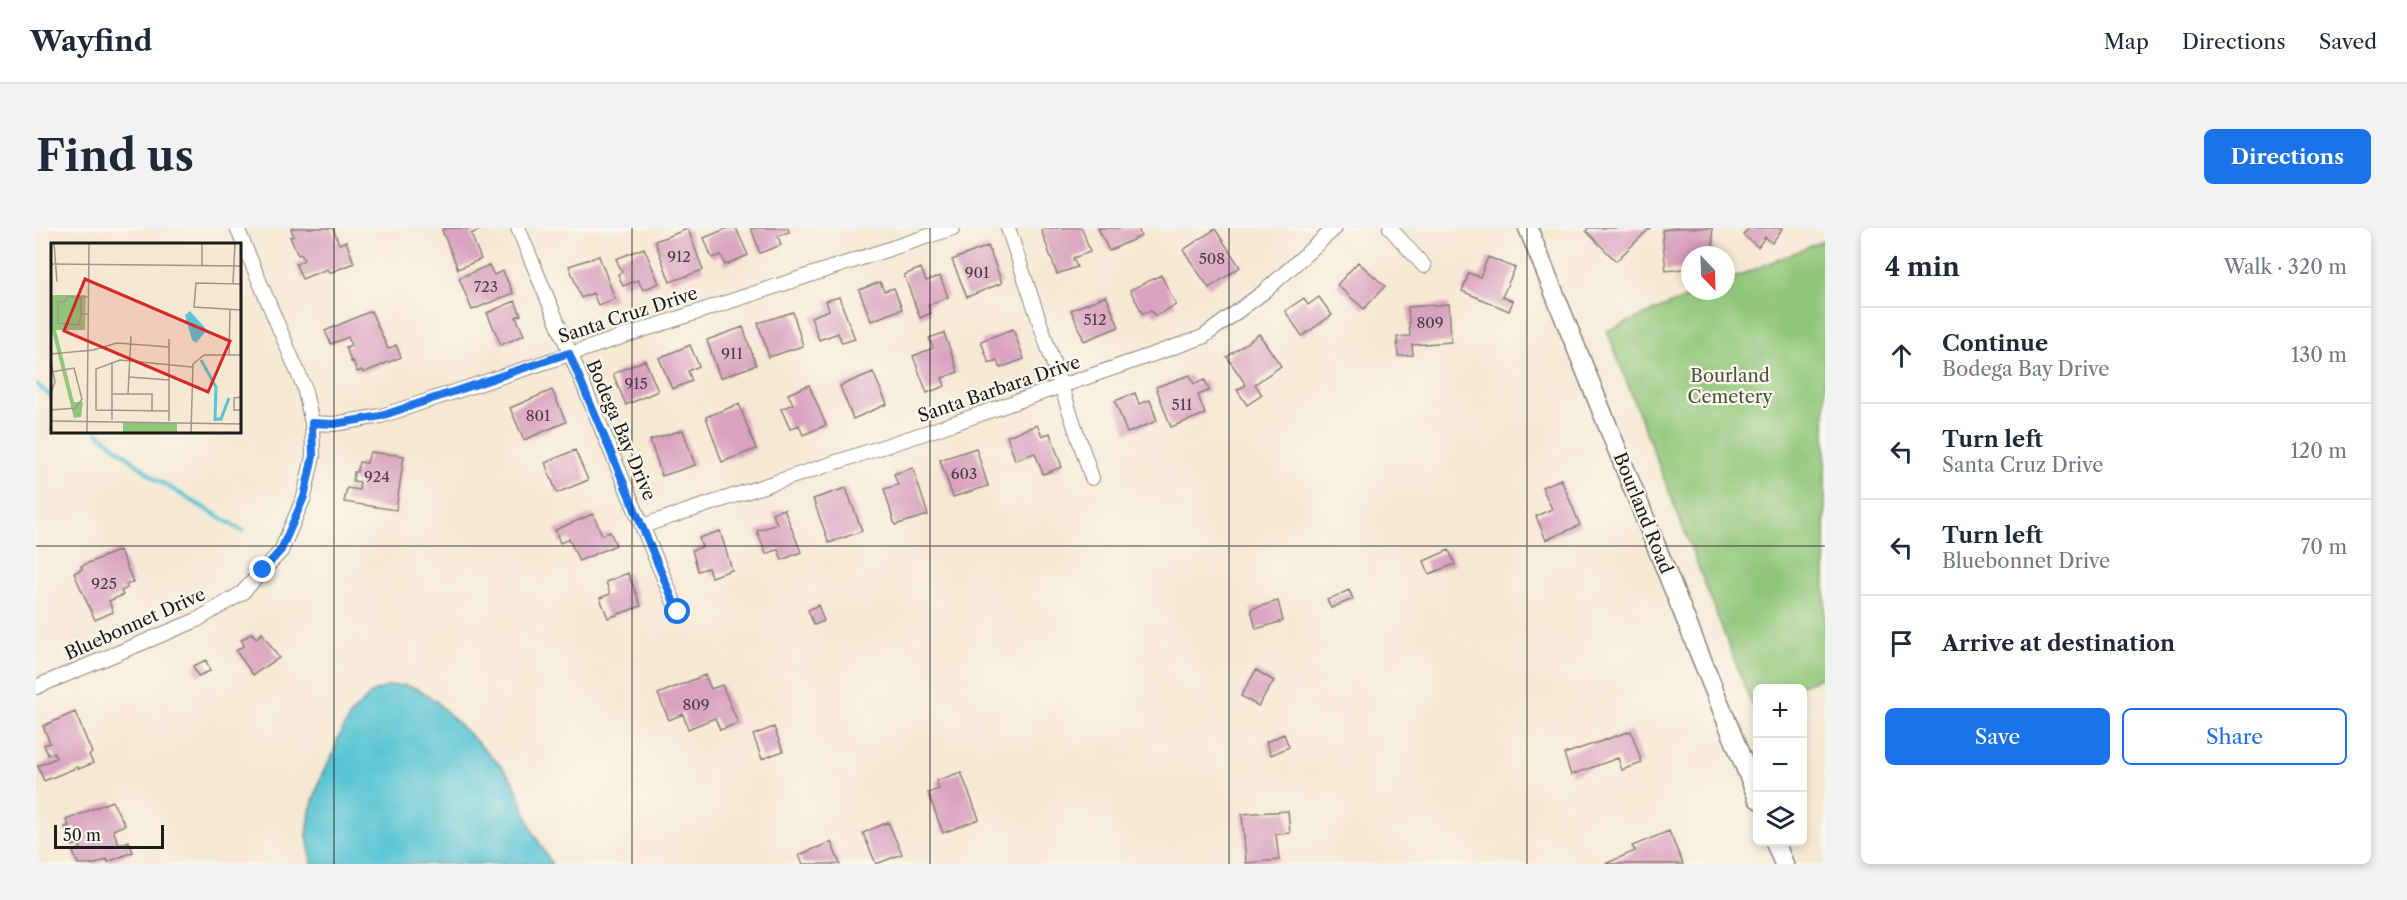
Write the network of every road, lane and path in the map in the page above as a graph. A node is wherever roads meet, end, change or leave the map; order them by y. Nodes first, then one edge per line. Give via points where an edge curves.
1 (237, 228) edge
2 (518, 228) edge
3 (953, 228) edge
4 (1008, 228) edge
5 (1335, 228) edge
6 (1390, 228) edge
7 (1528, 228) edge
8 (1424, 266) dead end
9 (569, 353) junction
10 (1060, 387) junction
11 (312, 423) junction
12 (1092, 478) dead end
13 (642, 526) junction
14 (678, 612) dead end
15 (36, 687) edge
16 (1755, 792) edge
17 (1777, 846) edge
18 (1784, 864) edge

1 - 11 street, Bluebonnet Drive via 304,387
2 - 9 street, Bodega Bay Drive
3 - 9 street, Santa Cruz Drive
4 - 10 street
5 - 10 street, Santa Barbara Drive via 1265,291 1203,337
6 - 8 street
7 - 16 main road, Bourland Road
9 - 11 street, Santa Cruz Drive via 381,416 334,424
9 - 13 street, Bodega Bay Drive
10 - 12 street
10 - 13 street, Santa Barbara Drive
11 - 15 street, Bluebonnet Drive via 313,456 304,497 281,550 242,593 197,620
13 - 14 street, Bodega Bay Drive
17 - 18 main road

